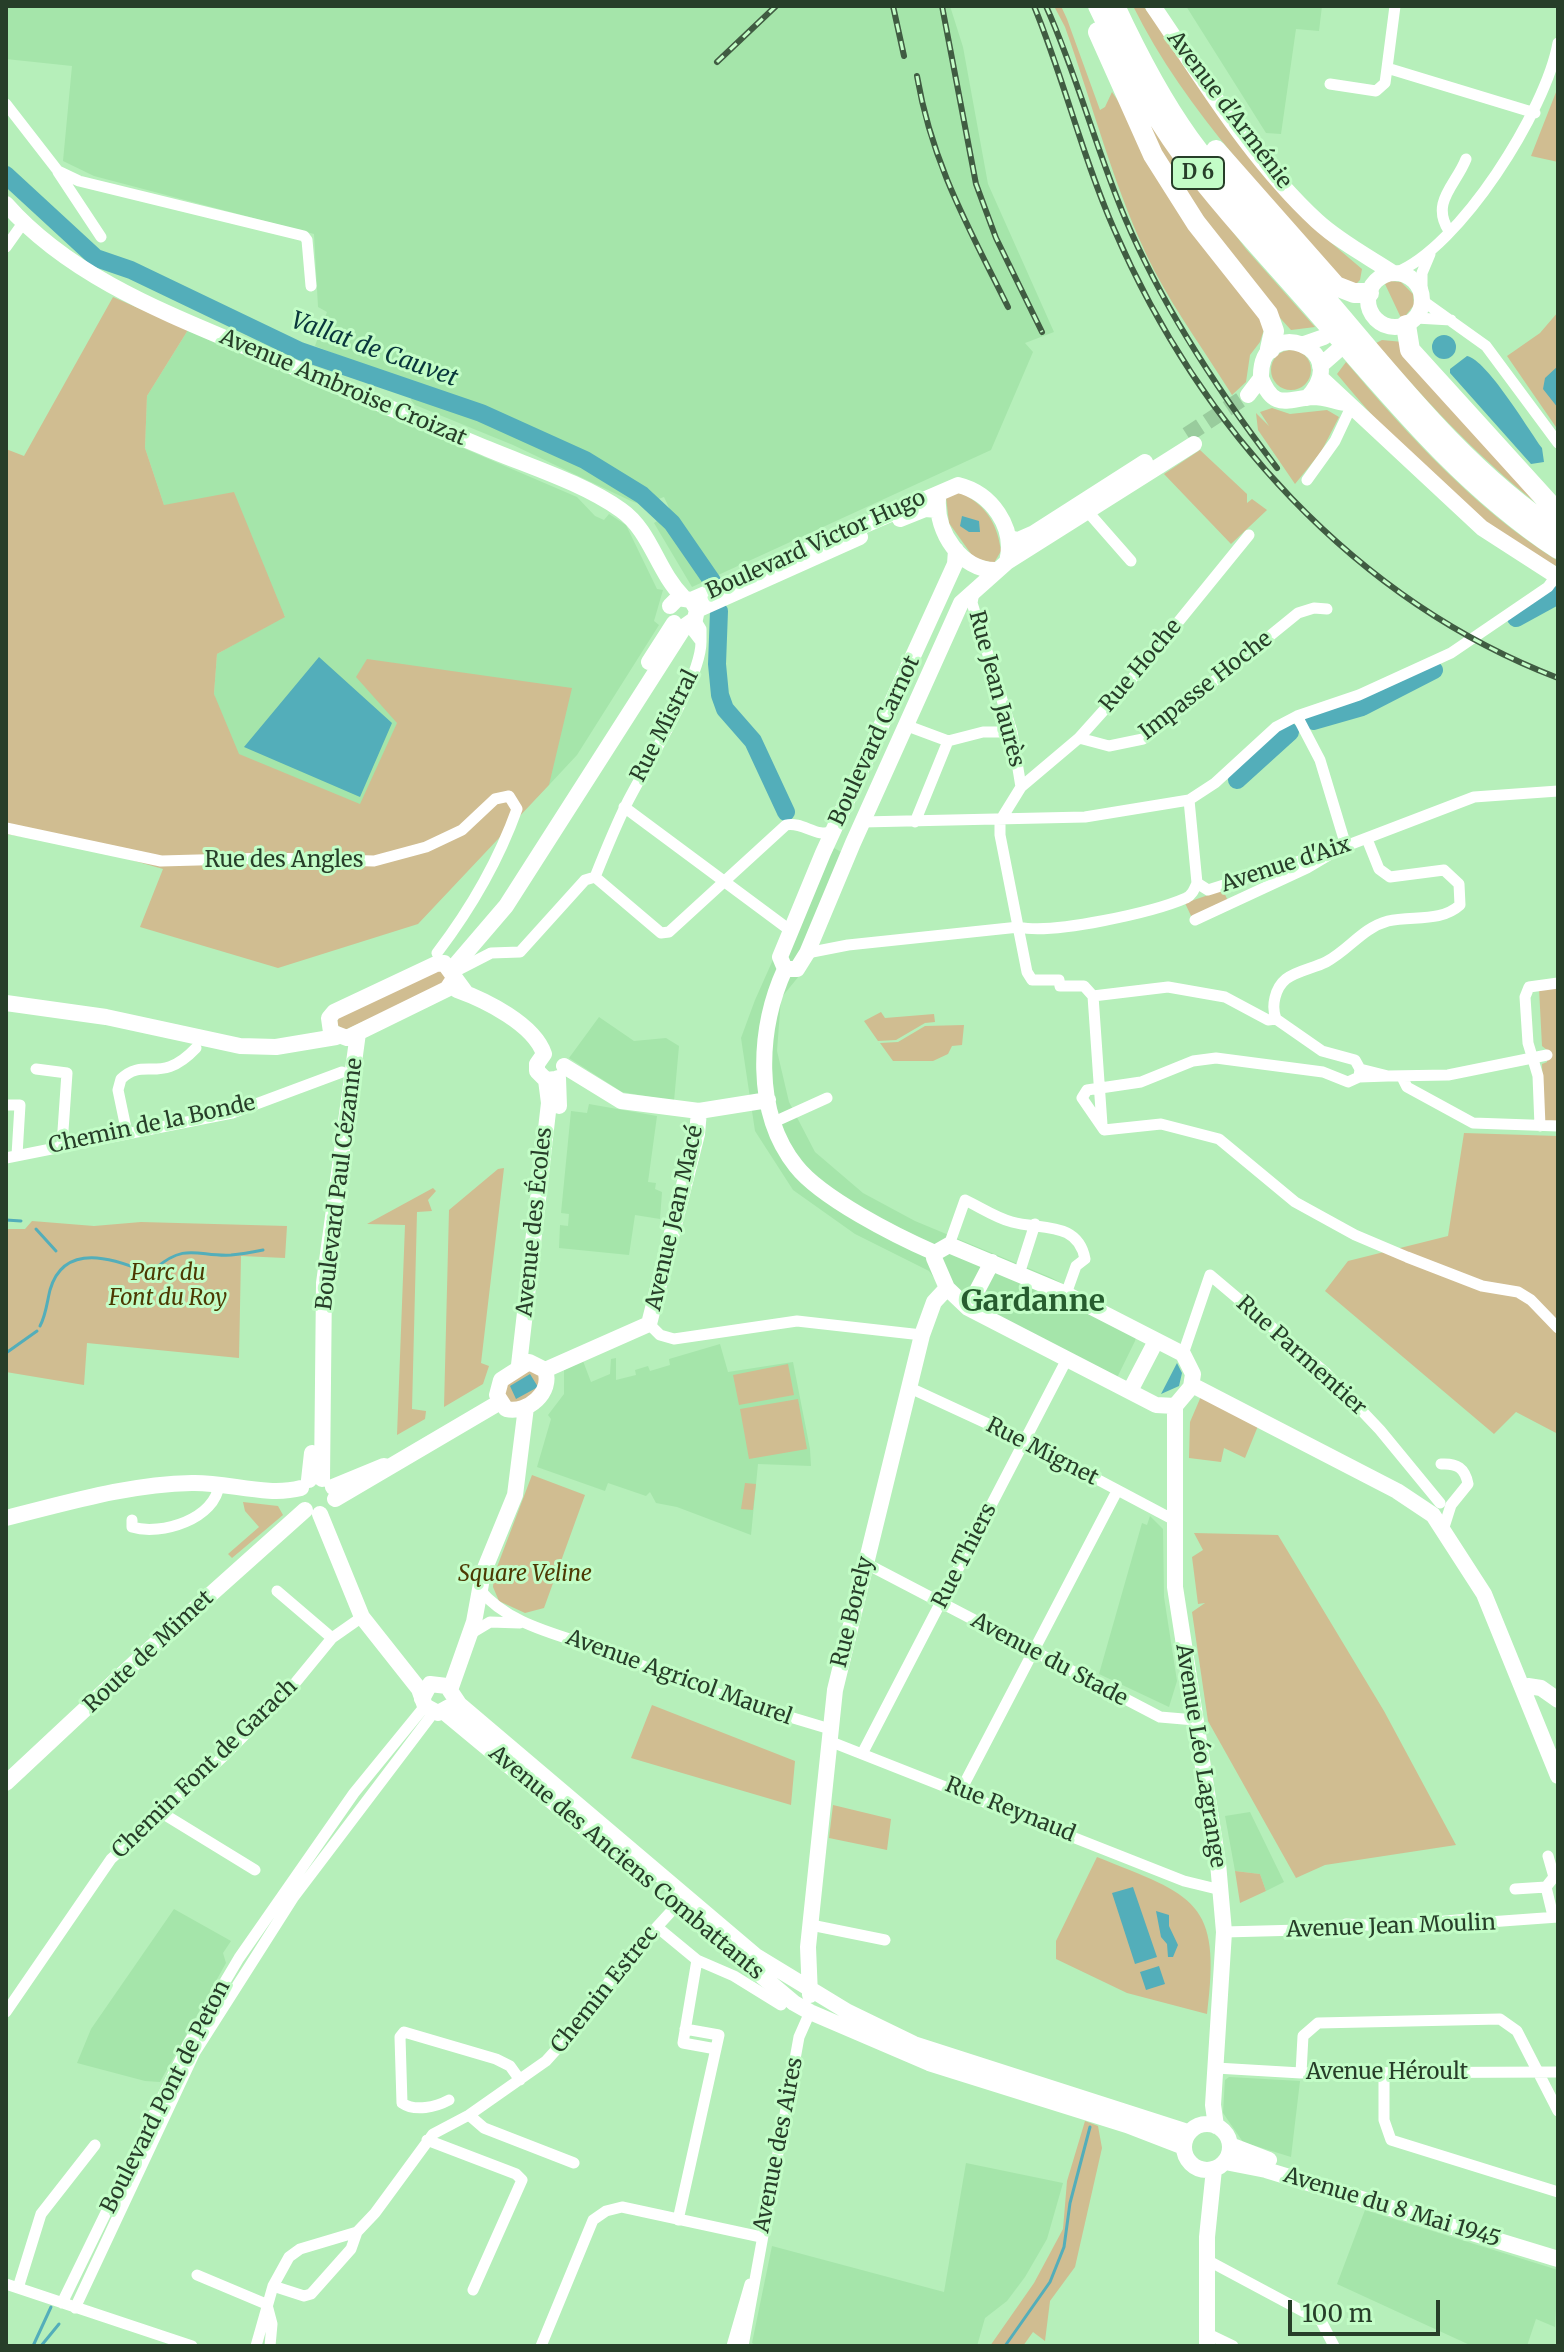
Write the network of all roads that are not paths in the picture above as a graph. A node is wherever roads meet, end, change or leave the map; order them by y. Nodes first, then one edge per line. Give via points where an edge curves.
1 (1088, 6) edge
2 (1098, 6) edge
3 (1115, 6) edge
4 (1124, 6) edge
5 (1153, 6) edge
6 (1395, 6) edge
7 (1558, 43) edge
8 (1387, 68) junction
9 (1330, 84) dead end
10 (6, 104) edge
11 (1535, 113) junction
12 (1466, 159) dead end
13 (58, 171) junction
14 (6, 204) edge
15 (23, 223) junction
16 (1449, 231) junction
17 (101, 237) dead end
18 (1344, 243) junction
19 (6, 247) edge
20 (1430, 253) junction
21 (1394, 273) junction
22 (311, 286) dead end
23 (1370, 294) junction
24 (1422, 297) junction
25 (1455, 320) junction
26 (1335, 322) junction
27 (1411, 322) junction
28 (1383, 324) junction
29 (1304, 344) junction
30 (1356, 347) junction
31 (1270, 349) junction
32 (1320, 371) junction
33 (1261, 378) junction
34 (1274, 398) junction
35 (1307, 398) junction
36 (1350, 406) junction
37 (1558, 443) edge
38 (1307, 480) dead end
39 (941, 491) junction
40 (938, 510) junction
41 (1088, 512) junction
42 (1558, 513) edge
43 (1558, 532) edge
44 (1249, 535) dead end
45 (1009, 538) junction
46 (1558, 549) edge
47 (956, 550) junction
48 (1131, 561) dead end
49 (1001, 566) junction
50 (1538, 566) junction
51 (1557, 576) edge
52 (975, 587) junction
53 (1534, 594) junction
54 (1327, 609) dead end
55 (686, 613) junction
56 (1298, 719) junction
57 (905, 725) junction
58 (1012, 732) junction
59 (1079, 738) junction
60 (948, 741) junction
61 (858, 777) junction
62 (879, 785) junction
63 (1021, 787) junction
64 (1558, 791) edge
65 (1189, 800) junction
66 (624, 807) junction
67 (1000, 821) junction
68 (862, 822) junction
69 (915, 822) junction
70 (6, 828) edge
71 (833, 831) junction
72 (1367, 839) junction
73 (1342, 848) junction
74 (823, 853) junction
75 (844, 862) junction
76 (600, 880) junction
77 (722, 883) junction
78 (1197, 883) junction
79 (1195, 920) dead end
80 (1019, 927) junction
81 (791, 931) junction
82 (810, 946) junction
83 (785, 969) junction
84 (449, 970) junction
85 (1558, 983) edge
86 (1093, 996) junction
87 (6, 1003) edge
88 (329, 1018) junction
89 (1276, 1019) junction
90 (347, 1036) junction
91 (311, 1041) junction
92 (196, 1048) dead end
93 (544, 1054) junction
94 (1547, 1055) dead end
95 (1531, 1058) junction
96 (36, 1069) dead end
97 (342, 1072) junction
98 (1360, 1073) junction
99 (556, 1074) junction
100 (1402, 1077) junction
101 (827, 1098) dead end
102 (768, 1100) junction
103 (6, 1105) edge
104 (699, 1111) junction
105 (774, 1122) junction
106 (1540, 1126) junction
107 (1558, 1126) edge
108 (1103, 1128) junction
109 (127, 1133) junction
110 (62, 1145) junction
111 (11, 1156) edge
112 (1035, 1224) junction
113 (942, 1249) junction
114 (992, 1262) junction
115 (1019, 1274) junction
116 (947, 1288) junction
117 (1066, 1294) junction
118 (968, 1308) junction
119 (649, 1324) junction
120 (1558, 1328) edge
121 (922, 1335) junction
122 (1156, 1341) junction
123 (1183, 1354) junction
124 (1067, 1359) junction
125 (524, 1363) junction
126 (545, 1370) junction
127 (1192, 1385) junction
128 (908, 1387) junction
129 (1131, 1389) junction
130 (500, 1402) junction
131 (1175, 1406) junction
132 (526, 1407) junction
133 (1025, 1441) junction
134 (1441, 1464) dead end
135 (219, 1484) junction
136 (1117, 1491) junction
137 (313, 1499) junction
138 (1442, 1513) junction
139 (6, 1518) edge
140 (132, 1520) dead end
141 (1174, 1520) junction
142 (865, 1563) junction
143 (479, 1589) junction
144 (277, 1591) dead end
145 (941, 1603) junction
146 (474, 1608) junction
147 (362, 1617) junction
148 (529, 1625) junction
149 (470, 1634) junction
150 (332, 1638) junction
151 (1034, 1650) junction
152 (1528, 1686) junction
153 (436, 1698) junction
154 (1558, 1700) edge
155 (1195, 1720) junction
156 (829, 1735) junction
157 (1546, 1746) junction
158 (863, 1752) junction
159 (1558, 1776) edge
160 (6, 1783) edge
161 (961, 1790) junction
162 (162, 1813) junction
163 (1548, 1856) dead end
164 (1218, 1863) junction
165 (255, 1870) dead end
166 (1191, 1882) junction
167 (1546, 1887) junction
168 (1515, 1889) dead end
169 (1221, 1890) junction
170 (677, 1905) junction
171 (1555, 1916) edge
172 (811, 1925) junction
173 (657, 1927) junction
174 (1224, 1932) junction
175 (885, 1940) dead end
176 (696, 1964) junction
177 (804, 1981) junction
178 (770, 1983) junction
179 (840, 2007) junction
180 (795, 2009) junction
181 (6, 2012) edge
182 (1216, 2068) junction
183 (1558, 2072) edge
184 (1301, 2073) junction
185 (1538, 2073) junction
186 (1384, 2074) junction
187 (520, 2080) junction
188 (449, 2100) dead end
189 (1558, 2111) edge
190 (469, 2115) junction
191 (1198, 2132) junction
192 (427, 2140) junction
193 (95, 2145) dead end
194 (1230, 2145) junction
195 (574, 2163) dead end
196 (1194, 2166) junction
197 (1219, 2166) junction
198 (1558, 2192) edge
199 (1372, 2197) junction
200 (678, 2220) junction
201 (357, 2232) junction
202 (1489, 2233) junction
203 (761, 2237) junction
204 (1207, 2237) junction
205 (1558, 2250) edge
206 (758, 2253) junction
207 (1558, 2259) edge
208 (1207, 2260) junction
209 (197, 2275) dead end
210 (12, 2286) edge
211 (273, 2286) junction
212 (473, 2290) dead end
213 (62, 2303) junction
214 (266, 2304) junction
215 (75, 2308) junction
216 (1207, 2340) edge
217 (192, 2346) edge
218 (256, 2346) edge
219 (270, 2346) edge
220 (541, 2346) edge
221 (732, 2346) edge
222 (743, 2346) edge
223 (1233, 2346) edge
224 (1334, 2346) edge

1 - 31 highway via 1153,155 1196,223 1268,314 1274,331
2 - 26 highway, D 6 via 1181,152
3 - 26 highway, D 6 via 1188,137
4 - 23 highway via 1191,123 1336,286
5 - 18 main road, Avenue d'Arménie via 1252,147 1316,220
6 - 8 street
7 - 11 street
8 - 9 street via 1385,83 1376,91
8 - 11 street
10 - 13 street
11 - 16 street via 1502,166
12 - 16 street via 1442,201
13 - 17 street
13 - 22 street via 79,181 304,236
14 - 15 main road, Avenue Ambroise Croizat
15 - 19 street
15 - 55 main road, Avenue Ambroise Croizat via 70,260 152,307 620,509 642,532
16 - 20 street
18 - 21 main road, Avenue d'Arménie
18 - 23 main road, Avenue d'Arménie via 1366,267
20 - 21 street
20 - 24 street via 1422,273
21 - 23 main road
21 - 24 main road via 1407,275
23 - 26 main road
23 - 28 main road via 1373,316
24 - 25 street
24 - 27 main road
25 - 27 street
25 - 37 street via 1486,346
26 - 29 main road
26 - 30 highway, D 6
27 - 28 main road
27 - 42 highway via 1410,350
28 - 30 main road
29 - 31 main road via 1281,343
29 - 32 main road via 1317,357
30 - 32 main road
30 - 43 highway, D 6 via 1475,466
30 - 46 highway, D 6 via 1451,463
31 - 33 main road
32 - 35 main road via 1317,388
32 - 36 main road
33 - 34 main road
33 - 34 main road via 1251,400
34 - 35 main road via 1290,403
35 - 36 main road
36 - 38 street via 1335,441
36 - 50 main road via 1482,528
39 - 40 main road
39 - 45 main road via 958,485 982,495 997,511
39 - 55 main road, Boulevard Victor Hugo
40 - 47 main road via 943,531
40 - 55 main road, Boulevard Victor Hugo via 925,509
41 - 45 main road, Boulevard Carnot via 1191,439 1034,533
41 - 48 street
41 - 49 main road, Boulevard Carnot
44 - 59 street, Rue Hoche
45 - 49 main road
47 - 49 main road via 974,567
47 - 61 main road, Boulevard Carnot via 955,564
49 - 52 main road, Boulevard Carnot
50 - 51 main road
50 - 53 street
51 - 53 street
52 - 57 main road, Boulevard Carnot via 961,603
52 - 58 street, Rue Jean Jaurès via 972,603
53 - 56 street via 1451,653
54 - 59 street, Impasse Hoche via 1298,613 1143,739 1109,746
55 - 66 street, Rue Mistral via 701,642 701,654
55 - 84 main road via 506,906
56 - 65 street via 1276,727
56 - 73 street via 1320,760
57 - 60 street
57 - 62 main road, Boulevard Carnot
58 - 60 street via 983,732
58 - 63 street, Rue Jean Jaurès
59 - 63 street, Rue Hoche
60 - 69 street
61 - 62 main road via 871,774
61 - 71 main road, Boulevard Carnot
62 - 68 main road, Boulevard Carnot
63 - 67 street, Rue Jean Jaurès
64 - 72 street, Avenue d'Aix via 1474,797
65 - 67 street via 1085,817
65 - 78 street
66 - 76 street, Rue Mistral
66 - 77 street, Rue Mistral
67 - 69 street
67 - 80 street
68 - 69 street
68 - 75 main road, Boulevard Carnot
70 - 84 street, Rue des Angles via 161,861 374,861 426,847 462,830 495,799 509,796 517,809
71 - 74 main road, Boulevard Carnot
71 - 77 street via 820,834 796,823 786,825
72 - 73 street, Avenue d'Aix
72 - 89 street via 1379,869 1390,877 1433,869 1452,875 1459,884 1460,905 1443,916 1372,927 1338,955 1287,978 1274,1002
73 - 78 street, Avenue d'Aix via 1208,890
73 - 79 street
74 - 75 street via 831,863
74 - 81 main road, Boulevard Carnot
75 - 82 main road, Boulevard Carnot
76 - 77 street via 661,933 679,927
76 - 84 street, Rue Mistral via 585,880 520,952 491,953
77 - 81 street, Rue Mistral
78 - 80 street, Avenue d'Aix via 1186,898 1113,917 1032,930
80 - 82 street, Avenue d'Aix
80 - 86 street via 1028,977 1084,986
81 - 83 main road, Boulevard Carnot via 780,957
82 - 83 main road via 797,969
83 - 102 main road, Boulevard Carnot via 764,1035
84 - 88 main road via 423,969
84 - 90 main road
84 - 93 main road via 466,993 518,1025 538,1041
85 - 95 street via 1527,991
86 - 89 street via 1168,987 1225,997 1268,1020
86 - 108 street
87 - 91 main road via 106,1017 231,1045 276,1047
88 - 90 main road via 331,1032
88 - 91 main road
89 - 98 street via 1322,1051 1355,1060
90 - 91 main road
90 - 97 main road, Boulevard Paul Cézanne
90 - 137 main road, Boulevard Paul Cézanne via 324,1283
92 - 109 street via 168,1070 138,1069 121,1079 118,1090
93 - 99 main road via 555,1053
93 - 99 main road, Avenue des Écoles via 537,1064 541,1076
94 - 95 street
95 - 100 street via 1448,1075
95 - 106 street via 1538,1076
96 - 110 street via 67,1073
97 - 109 street, Chemin de la Bonde via 232,1113
97 - 137 main road, Boulevard Paul Cézanne via 315,1282
98 - 100 street
98 - 108 street via 1348,1082 1323,1072 1216,1058 1193,1061 1141,1082 1086,1092 1084,1105
99 - 104 main road via 621,1101
99 - 125 main road, Avenue des Écoles via 559,1106
100 - 106 street via 1407,1087 1466,1121
101 - 105 street
102 - 104 main road
102 - 105 main road, Boulevard Carnot
103 - 111 street via 20,1105
104 - 119 main road, Avenue Jean Macé
105 - 113 main road, Boulevard Carnot via 795,1166 821,1191
106 - 107 street
108 - 120 street via 1161,1124 1219,1139 1295,1202 1407,1257 1482,1286 1518,1292
109 - 110 street, Chemin de la Bonde
110 - 111 street, Chemin de la Bonde
112 - 113 street via 1008,1222 965,1200
112 - 115 street
112 - 117 street via 1069,1232 1082,1244 1085,1259 1076,1266
113 - 114 main road, Boulevard Carnot
113 - 116 main road
114 - 115 main road, Boulevard Carnot
114 - 118 main road
115 - 117 main road, Boulevard Carnot
116 - 118 main road
116 - 121 main road, Rue Borely via 934,1302
117 - 122 main road, Boulevard Carnot
118 - 124 main road
119 - 121 street via 674,1339 797,1321
119 - 126 main road
121 - 128 main road, Rue Borely
122 - 123 main road
122 - 129 main road
123 - 127 main road via 1190,1363
123 - 138 street, Rue Parmentier via 1210,1275 1326,1373 1380,1430
124 - 129 main road
124 - 133 street, Rue Thiers
125 - 126 main road
125 - 130 main road via 501,1380
126 - 132 main road via 544,1393
127 - 131 main road
127 - 138 main road
128 - 133 street, Rue Mignet
128 - 142 main road, Rue Borely
129 - 131 main road via 1156,1405
130 - 132 main road via 514,1411
130 - 137 main road via 390,1465 373,1468
131 - 141 main road, Avenue Léo Lagrange
132 - 143 main road via 515,1495
133 - 136 street, Rue Mignet
133 - 145 street, Rue Thiers
134 - 138 street via 1457,1465 1466,1476 1464,1493
135 - 137 main road
135 - 139 main road via 136,1487
135 - 140 street via 214,1499 189,1521 141,1529 132,1527
136 - 141 street, Rue Mignet
136 - 151 street
137 - 147 main road, Boulevard Paul Cézanne
137 - 153 main road, Boulevard Paul Cézanne via 373,1617
137 - 160 main road, Route de Mimet
138 - 152 main road via 1486,1580
138 - 157 main road via 1484,1594
141 - 155 main road, Avenue Léo Lagrange via 1175,1587
142 - 145 street, Avenue du Stade
142 - 156 main road, Rue Borely
143 - 146 main road
143 - 148 street, Avenue Agricol Maurel via 497,1608
144 - 150 street
145 - 151 street, Avenue du Stade
145 - 158 street, Rue Thiers
146 - 149 main road
146 - 153 main road
147 - 150 street, Chemin Font de Garach
147 - 153 main road, Boulevard Paul Cézanne via 419,1689
148 - 149 street, Avenue Agricol Maurel via 490,1622
148 - 156 street, Avenue Agricol Maurel
149 - 153 main road
150 - 162 street, Chemin Font de Garach via 291,1688
151 - 155 street, Avenue du Stade via 1160,1717
151 - 161 street
152 - 154 main road
152 - 157 main road
153 - 170 main road, Avenue des Anciens Combattants
153 - 177 main road, Avenue des Anciens Combattants via 756,1956
153 - 213 street, Boulevard Pont de Peton via 354,1793 239,1958 188,2044
153 - 215 street, Boulevard Pont de Peton via 293,1898 201,2041
155 - 164 main road, Avenue Léo Lagrange
156 - 158 street, Rue Reynaud
156 - 172 main road, Rue Borely
157 - 159 main road
158 - 161 street, Rue Reynaud
161 - 166 street, Rue Reynaud
162 - 165 street
162 - 181 street, Chemin Font de Garach via 111,1859
163 - 167 street via 1554,1877
164 - 166 street
164 - 169 main road, Avenue Léo Lagrange
166 - 169 street, Rue Reynaud
167 - 168 street
167 - 171 street
169 - 174 main road, Avenue Léo Lagrange
170 - 173 street, Chemin Estrec
170 - 178 main road, Avenue des Anciens Combattants
171 - 174 street, Avenue Jean Moulin via 1532,1916 1524,1922 1469,1919
172 - 175 street
172 - 177 main road, Rue Borely
173 - 176 street
173 - 187 street, Chemin Estrec via 613,1975 574,2033
174 - 182 main road, Avenue Léo Lagrange
176 - 180 street via 734,1976
176 - 200 street via 685,2029 719,2035
177 - 178 main road
177 - 179 main road, Avenue des Anciens Combattants
177 - 180 main road
178 - 180 main road, Avenue des Anciens Combattants
179 - 180 main road
179 - 191 main road, Avenue des Anciens Combattants via 914,2044
180 - 191 main road, Avenue des Anciens Combattants via 929,2063 1127,2125
180 - 203 street, Avenue des Aires via 799,2037
182 - 184 street, Avenue Héroult
182 - 191 main road, Avenue Léo Lagrange via 1213,2105
183 - 185 street, Avenue Héroult
184 - 185 street via 1303,2036 1318,2023 1500,2019 1517,2031
184 - 186 street, Avenue Héroult
185 - 186 street, Avenue Héroult
185 - 189 street
186 - 198 street via 1384,2120 1391,2140
187 - 188 street via 496,2059 404,2032 402,2103 438,2106
187 - 190 street, Chemin Estrec
190 - 192 street, Chemin Estrec
190 - 195 street via 484,2128
191 - 194 main road
191 - 196 main road via 1187,2159
192 - 201 street, Chemin Estrec
192 - 212 street via 522,2180
193 - 210 street via 41,2214
194 - 197 main road
194 - 199 main road, Avenue du 8 Mai 1945
196 - 197 main road, Avenue du 8 Mai 1945
196 - 204 main road
197 - 199 main road, Avenue du 8 Mai 1945 via 1248,2164
197 - 204 main road
199 - 202 main road, Avenue du 8 Mai 1945
200 - 203 street
200 - 220 street via 622,2207 593,2220
201 - 211 street via 300,2249 281,2267
201 - 211 street, Chemin Estrec via 351,2249 311,2294
202 - 205 main road, Avenue du 8 Mai 1945
202 - 207 main road, Avenue du 8 Mai 1945
203 - 206 street, Avenue des Aires
204 - 208 main road
206 - 221 street, Avenue des Aires
206 - 222 street, Avenue des Aires
208 - 216 main road
208 - 224 street via 1321,2321
209 - 214 street
210 - 213 street
211 - 214 street
213 - 215 street
214 - 218 street
214 - 219 street via 272,2324
215 - 217 street
216 - 223 street

